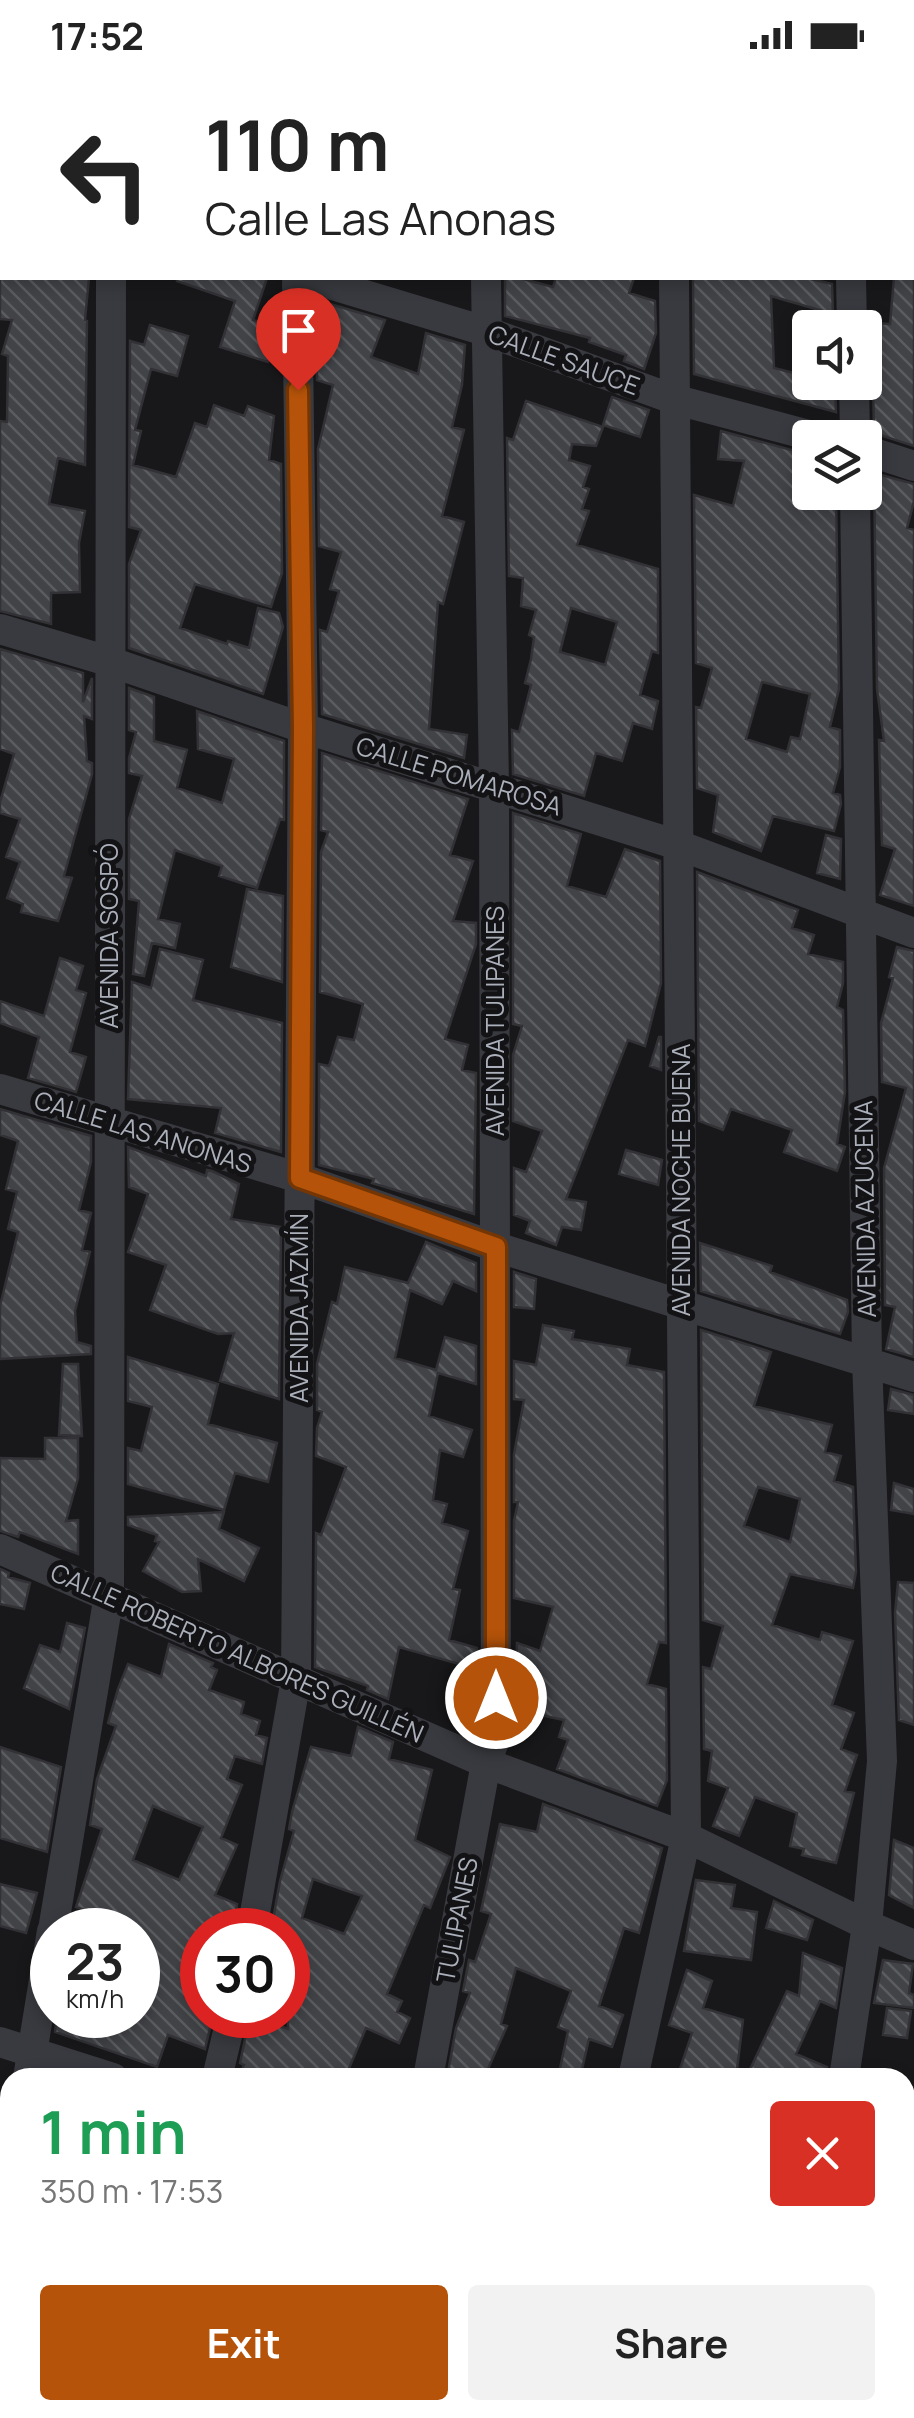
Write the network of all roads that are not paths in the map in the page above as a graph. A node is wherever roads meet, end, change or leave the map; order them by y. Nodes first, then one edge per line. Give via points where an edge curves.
1 (111, 280) edge
2 (297, 280) edge
3 (316, 280) edge
4 (486, 280) edge
5 (674, 280) edge
6 (851, 280) edge
7 (852, 310) edge
8 (485, 331) junction
9 (674, 399) junction
10 (792, 431) edge
11 (882, 456) edge
12 (914, 466) edge
13 (856, 510) edge
14 (0, 629) edge
15 (108, 661) junction
16 (303, 728) junction
17 (494, 787) junction
18 (681, 846) junction
19 (861, 915) junction
20 (914, 932) edge
21 (0, 1089) edge
22 (110, 1123) junction
23 (300, 1178) junction
24 (496, 1247) junction
25 (682, 1306) junction
26 (867, 1360) junction
27 (914, 1377) edge
28 (0, 1549) edge
29 (108, 1595) junction
30 (296, 1680) junction
31 (486, 1763) junction
32 (686, 1836) junction
33 (57, 1908) edge
34 (256, 1908) edge
35 (867, 1925) junction
36 (914, 1945) edge
37 (35, 2038) edge
38 (227, 2038) edge
39 (0, 2042) edge
40 (30, 2065) edge
41 (219, 2068) edge
42 (430, 2068) edge
43 (635, 2068) edge
44 (846, 2068) edge

1 - 15 street, AVENIDA SOSPÓ
2 - 16 street, AVENIDA JAZMÍN
3 - 8 street, CALLE SAUCE
4 - 8 street, AVENIDA TULIPANES
5 - 9 street, AVENIDA NOCHE BUENA
6 - 7 street
8 - 9 street, CALLE SAUCE
8 - 17 street, AVENIDA TULIPANES
9 - 10 street, CALLE SAUCE
9 - 18 street, AVENIDA NOCHE BUENA
11 - 12 street
13 - 19 street, AVENIDA AZUCENA
14 - 15 street, CALLE POMAROSA
15 - 16 street, CALLE POMAROSA
15 - 22 street, AVENIDA SOSPÓ
16 - 17 street, CALLE POMAROSA
16 - 23 street, AVENIDA JAZMÍN
17 - 18 street, CALLE POMAROSA
17 - 24 street, AVENIDA TULIPANES
18 - 19 street, CALLE POMAROSA
18 - 25 street, AVENIDA NOCHE BUENA
19 - 20 street, CALLE POMAROSA
19 - 26 street, AVENIDA AZUCENA
21 - 22 street, CALLE LAS ANONAS
22 - 23 street, CALLE LAS ANONAS
22 - 29 street, AVENIDA SOSPÓ
23 - 24 street, CALLE LAS ANONAS
23 - 30 street, AVENIDA JAZMÍN
24 - 25 street, CALLE LAS ANONAS
24 - 31 street, AVENIDA TULIPANES via 496,1736
25 - 26 street, CALLE LAS ANONAS
25 - 32 street, AVENIDA NOCHE BUENA
26 - 27 street, CALLE LAS ANONAS
26 - 35 street, AVENIDA AZUCENA via 882,1761
28 - 29 street, CALLE ROBERTO ALBORES GUILLÉN
29 - 30 street, CALLE ROBERTO ALBORES GUILLÉN
29 - 33 street, AVENIDA SOSPÓ
30 - 31 street, CALLE ROBERTO ALBORES GUILLÉN
30 - 34 street, AVENIDA JAZMÍN
31 - 32 street, CALLE ROBERTO ALBORES GUILLÉN
31 - 42 street, TULIPANES
32 - 35 street, CALLE ROBERTO ALBORES GUILLÉN
32 - 43 street, AVENIDA NOCHE BUENA
35 - 36 street, CALLE ROBERTO ALBORES GUILLÉN
35 - 44 street, AVENIDA AZUCENA
37 - 40 street, AVENIDA SOSPÓ
38 - 41 street
39 - 40 street

